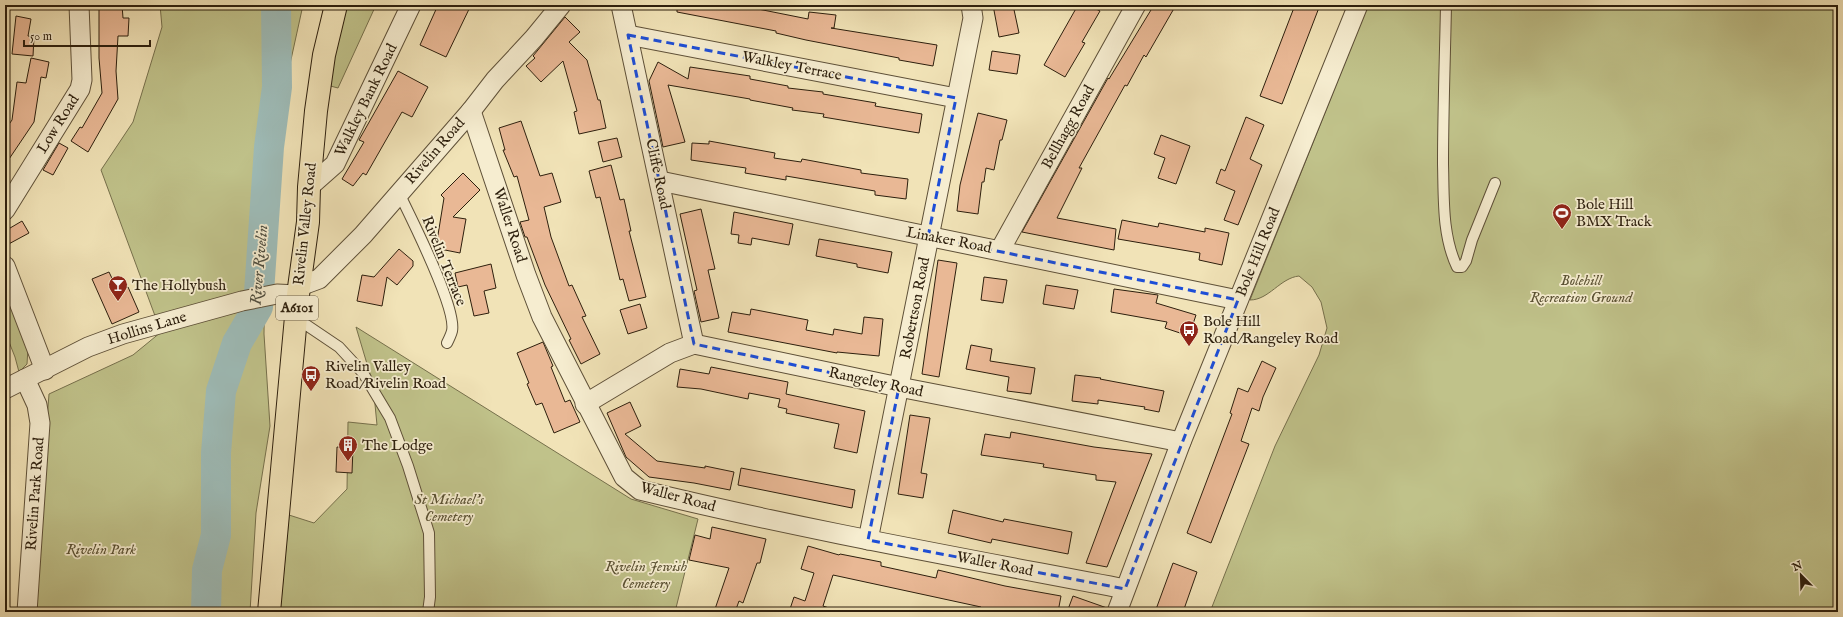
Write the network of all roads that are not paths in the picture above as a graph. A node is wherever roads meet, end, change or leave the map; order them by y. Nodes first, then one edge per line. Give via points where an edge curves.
1 (79, 5) edge
2 (336, 5) edge
3 (411, 5) edge
4 (561, 5) edge
5 (621, 5) edge
6 (971, 5) edge
7 (1136, 5) edge
8 (1358, 5) edge
9 (1446, 5) edge
10 (628, 35) junction
11 (956, 98) junction
12 (471, 111) junction
13 (660, 181) junction
14 (1495, 183) dead end
15 (309, 187) junction
16 (399, 192) junction
17 (5, 210) edge
18 (928, 237) junction
19 (1000, 250) junction
20 (5, 266) edge
21 (292, 291) junction
22 (10, 295) edge
23 (1238, 300) junction
24 (296, 318) junction
25 (447, 343) dead end
26 (694, 344) junction
27 (45, 370) junction
28 (26, 379) junction
29 (899, 387) junction
30 (5, 389) edge
31 (585, 404) junction
32 (1181, 442) junction
33 (868, 540) junction
34 (1125, 589) junction
35 (27, 612) edge
36 (269, 612) edge
37 (428, 612) edge
38 (1117, 612) edge

1 - 17 street, Low Road via 82,80 80,89
2 - 15 main road, Rivelin Valley Road / A6101 via 324,55
3 - 15 street, Walkley Bank Road via 335,164
4 - 12 street, Rivelin Road
5 - 10 street, Cliffe Road
6 - 11 street, Robertson Road via 973,18
7 - 19 street, Bellhagg Road
8 - 23 street, Bole Hill Road
9 - 14 lane via 1444,214 1452,257 1457,267 1462,267 1466,261
10 - 11 street, Walkley Terrace
10 - 13 street, Cliffe Road
11 - 18 street, Robertson Road
12 - 16 street, Rivelin Road
12 - 31 street, Waller Road via 542,317
13 - 18 street, Linaker Road
13 - 26 street, Cliffe Road
15 - 21 main road, Rivelin Valley Road / A6101 via 308,222
16 - 21 street, Rivelin Road via 329,270 319,279
16 - 25 lane, Rivelin Terrace via 428,255 450,312 452,330
18 - 19 street, Linaker Road
18 - 29 street, Robertson Road
19 - 23 street, Linaker Road
20 - 22 street
21 - 24 main road, Rivelin Valley Road / A6101
21 - 27 street, Hollins Lane via 242,301 123,334 88,347
22 - 27 street
23 - 32 street, Bole Hill Road
24 - 36 main road, Rivelin Valley Road / A6101
24 - 37 lane via 339,347 363,373 390,418 429,533
26 - 29 street, Rangeley Road
26 - 31 street via 670,354
27 - 28 street, Hollins Lane
28 - 30 street, Hollins Lane
28 - 35 street, Rivelin Park Road via 37,405 40,423
29 - 32 street, Rangeley Road
29 - 33 street, Robertson Road
31 - 33 street, Waller Road via 624,477 640,490
32 - 34 street, Bole Hill Road
33 - 34 street, Waller Road
34 - 38 street, Bole Hill Road

